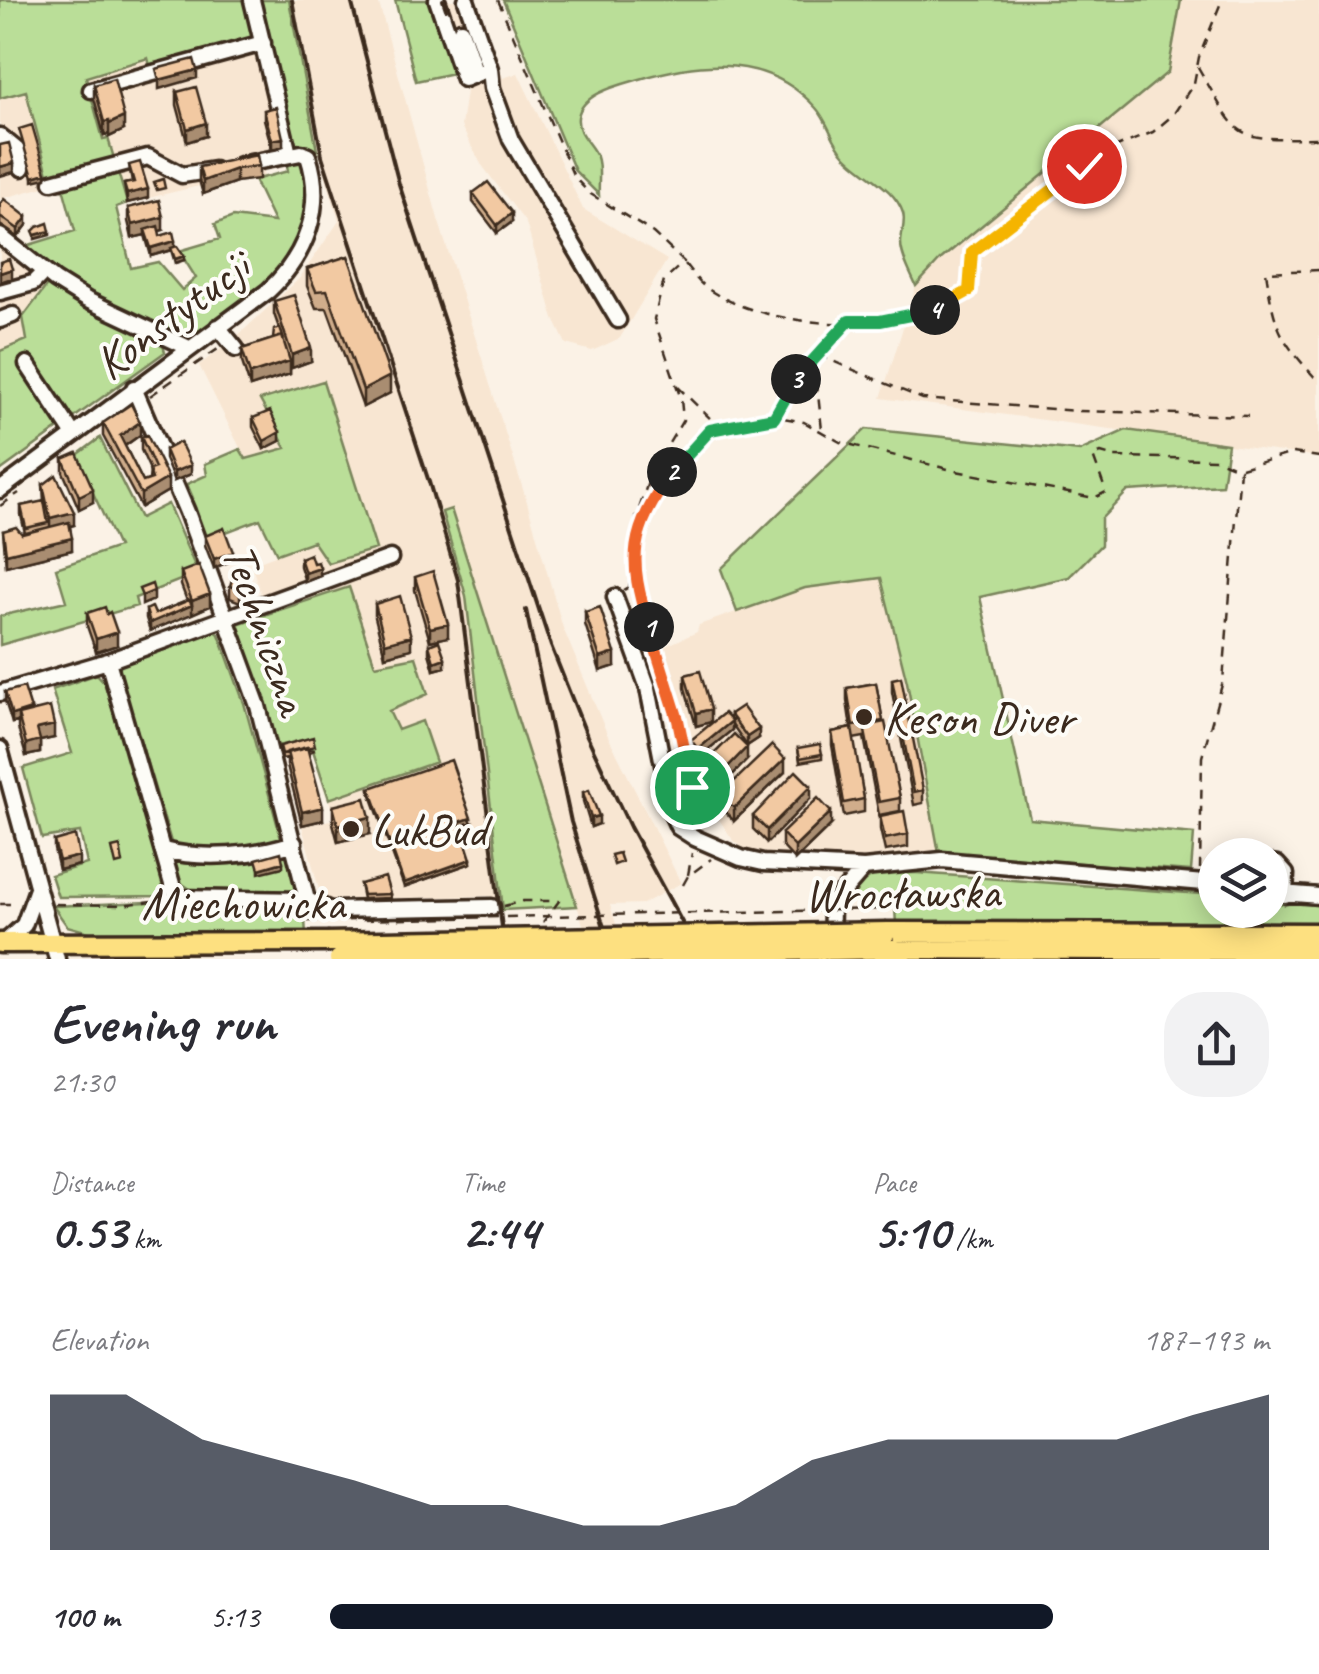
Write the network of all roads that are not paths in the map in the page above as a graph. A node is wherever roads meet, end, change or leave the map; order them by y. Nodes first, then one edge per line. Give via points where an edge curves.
1 (252, 0) edge
2 (437, 0) edge
3 (466, 0) edge
4 (461, 30) dead end
5 (263, 43) junction
6 (483, 72) junction
7 (90, 90) edge
8 (0, 136) edge
9 (289, 154) junction
10 (22, 168) dead end
11 (52, 182) dead end
12 (0, 236) edge
13 (44, 272) junction
14 (0, 292) edge
15 (618, 320) dead end
16 (218, 327) junction
17 (233, 345) road end
18 (189, 348) junction
19 (27, 364) dead end
20 (137, 395) junction
21 (74, 435) junction
22 (0, 490) edge
23 (390, 558) dead end
24 (615, 598) road end
25 (224, 619) junction
26 (108, 661) junction
27 (0, 693) edge
28 (0, 749) edge
29 (2, 769) edge
30 (294, 843) junction
31 (163, 850) junction
32 (864, 868) junction
33 (1198, 883) edge
34 (38, 888) junction
35 (1288, 894) edge
36 (1319, 896) edge
37 (306, 900) junction
38 (497, 907) road end
39 (1319, 933) edge
40 (891, 941) junction
41 (2, 943) edge
42 (490, 948) edge
43 (55, 951) edge
44 (1319, 951) edge
45 (334, 953) edge
46 (831, 959) edge

1 - 5 street
2 - 6 street via 464,79
3 - 6 street
4 - 6 street
5 - 7 street
5 - 9 street
6 - 15 street via 512,140
8 - 10 street via 17,150
9 - 11 street via 188,176 148,157
9 - 16 street, Konstytucji via 308,156 315,203 298,258 268,291
12 - 13 street
13 - 14 street via 33,283
13 - 18 street
16 - 17 street
16 - 18 street, Konstytucji
18 - 20 street, Konstytucji
19 - 21 street
20 - 21 street, Konstytucji
20 - 25 street, Techniczna
21 - 22 street, Konstytucji
23 - 25 street
24 - 32 street via 648,688 678,826 763,863
25 - 26 street
25 - 30 street, Techniczna via 258,706
26 - 27 street
26 - 31 street
28 - 29 street
29 - 34 street
30 - 31 street via 219,855
30 - 37 street, Techniczna
31 - 37 street via 176,898
32 - 33 street via 942,860
32 - 46 street via 832,904
34 - 41 street via 24,925
34 - 43 street
35 - 36 street
37 - 38 street via 330,910
39 - 40 main road, Wrocławska
40 - 42 main road, Wrocławska, bridge
40 - 44 main road, Wrocławska
41 - 43 main road, Miechowicka
42 - 45 main road, Miechowicka, bridge
43 - 45 main road, Miechowicka

